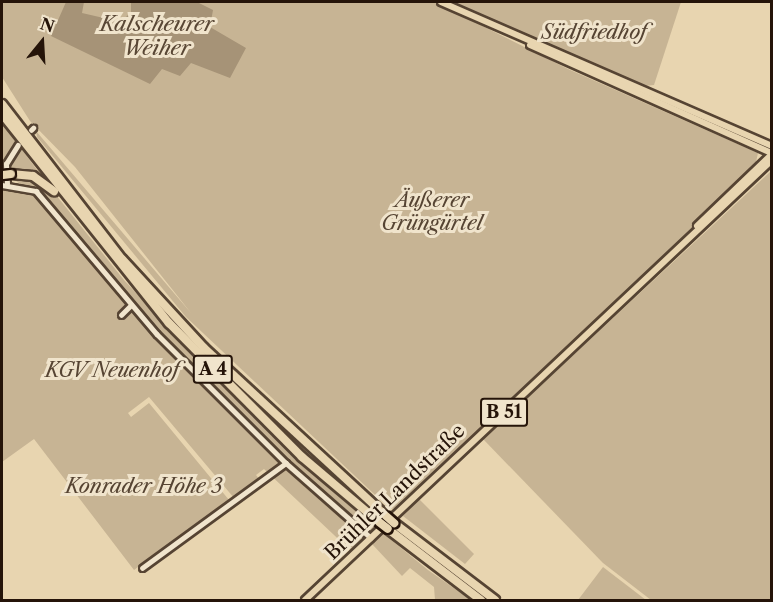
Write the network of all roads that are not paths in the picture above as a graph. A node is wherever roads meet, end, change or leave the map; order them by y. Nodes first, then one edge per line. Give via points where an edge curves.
1 (441, 2) edge
2 (2, 97) edge
3 (2, 104) edge
4 (2, 114) edge
5 (771, 141) edge
6 (757, 143) junction
7 (18, 146) dead end
8 (771, 146) edge
9 (771, 153) edge
10 (768, 163) edge
11 (5, 175) edge
12 (4, 185) edge
13 (65, 199) junction
14 (141, 278) junction
15 (131, 305) junction
16 (121, 315) dead end
17 (286, 463) junction
18 (382, 519) junction
19 (391, 526) junction
20 (371, 538) junction
21 (142, 568) dead end
22 (304, 600) edge
23 (481, 600) edge
24 (495, 600) edge

1 - 6 main road via 514,35 572,68
2 - 14 highway, A 4
3 - 14 highway, A 4
4 - 13 highway, A 4
5 - 6 main road
6 - 8 main road
6 - 9 main road
6 - 10 main road
7 - 12 street via 6,164
9 - 10 main road, Brühler Landstraße / B 51
10 - 20 main road, Brühler Landstraße / B 51
11 - 13 highway via 33,176
12 - 15 street via 36,191
13 - 18 highway, A 4 via 231,388
14 - 18 highway, A 4 via 265,409
15 - 16 street
15 - 17 street
17 - 20 street
17 - 21 street
18 - 19 highway, A 4, bridge
19 - 23 highway, A 4
19 - 24 highway, A 4
20 - 22 main road, Brühler Landstraße / B 51

